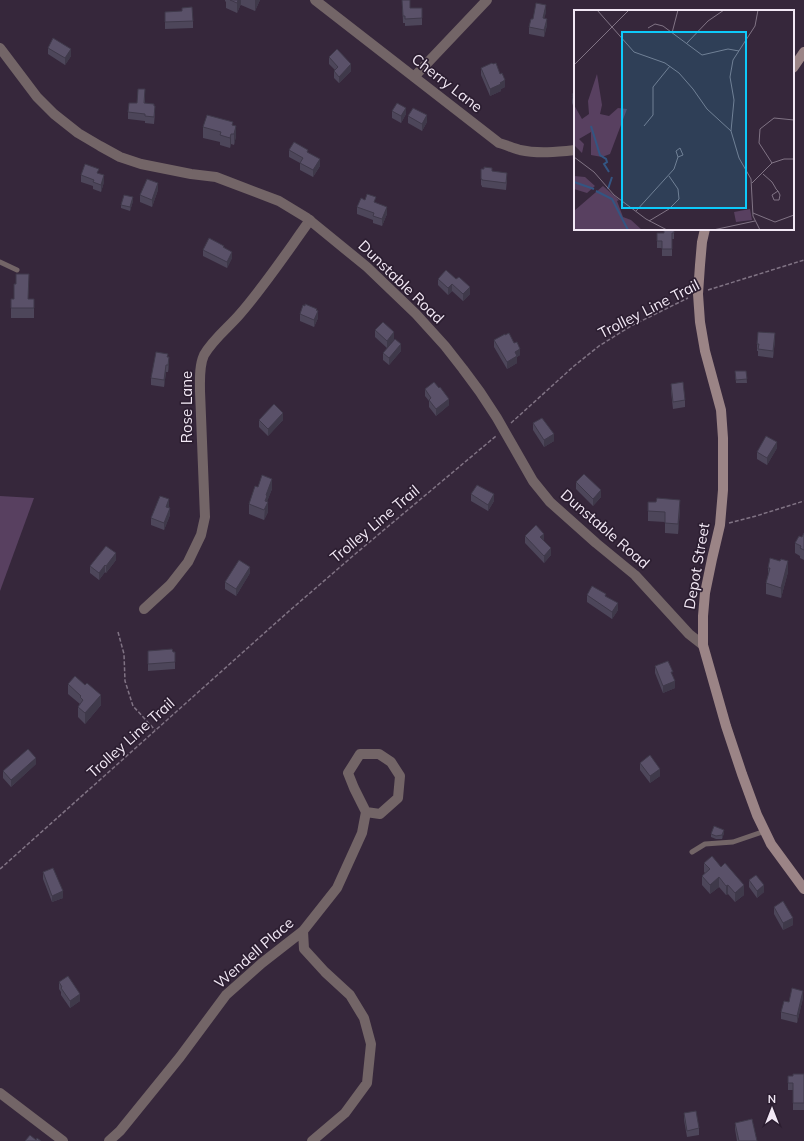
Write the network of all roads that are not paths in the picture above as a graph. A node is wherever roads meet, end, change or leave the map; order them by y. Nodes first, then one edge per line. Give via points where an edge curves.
1 (314, 0) edge
2 (487, 0) edge
3 (328, 5) edge
4 (0, 48) edge
5 (804, 52) edge
6 (794, 67) edge
7 (414, 77) junction
8 (574, 150) edge
9 (310, 220) junction
10 (705, 230) edge
11 (0, 262) edge
12 (17, 270) dead end
13 (144, 609) dead end
14 (703, 645) junction
15 (366, 812) junction
16 (765, 832) junction
17 (692, 852) dead end
18 (804, 890) edge
19 (302, 931) junction
20 (0, 1092) edge
21 (63, 1141) edge
22 (109, 1141) edge
23 (312, 1141) edge

1 - 3 street, Cherry Lane
2 - 7 street
3 - 7 street, Cherry Lane
4 - 9 street, Dunstable Road via 36,97 78,133 100,146 141,164 216,177 279,201
5 - 6 main road
7 - 8 street, Cherry Lane via 499,143 521,150 540,152
9 - 13 street, Rose Lane via 241,314 210,346 204,357 200,371 205,517 201,536 188,562 170,585
9 - 14 street, Dunstable Road via 367,267 445,346 480,392 532,481 550,502 635,575 689,634
10 - 14 main road, Depot Street via 698,294 700,322 721,410 724,438 720,525 705,593
11 - 12 lane
14 - 16 main road, Depot Street via 726,726
15 - 15 street via 348,773 360,754 379,754 392,762 400,776 398,798 380,814
15 - 19 street, Wendell Place via 362,833 336,888
16 - 17 lane via 733,842 705,844
16 - 18 main road, Depot Street
19 - 22 street, Wendell Place via 226,995 180,1057
19 - 23 street via 304,949 350,995 364,1018 371,1044 367,1083 345,1113
20 - 21 street

